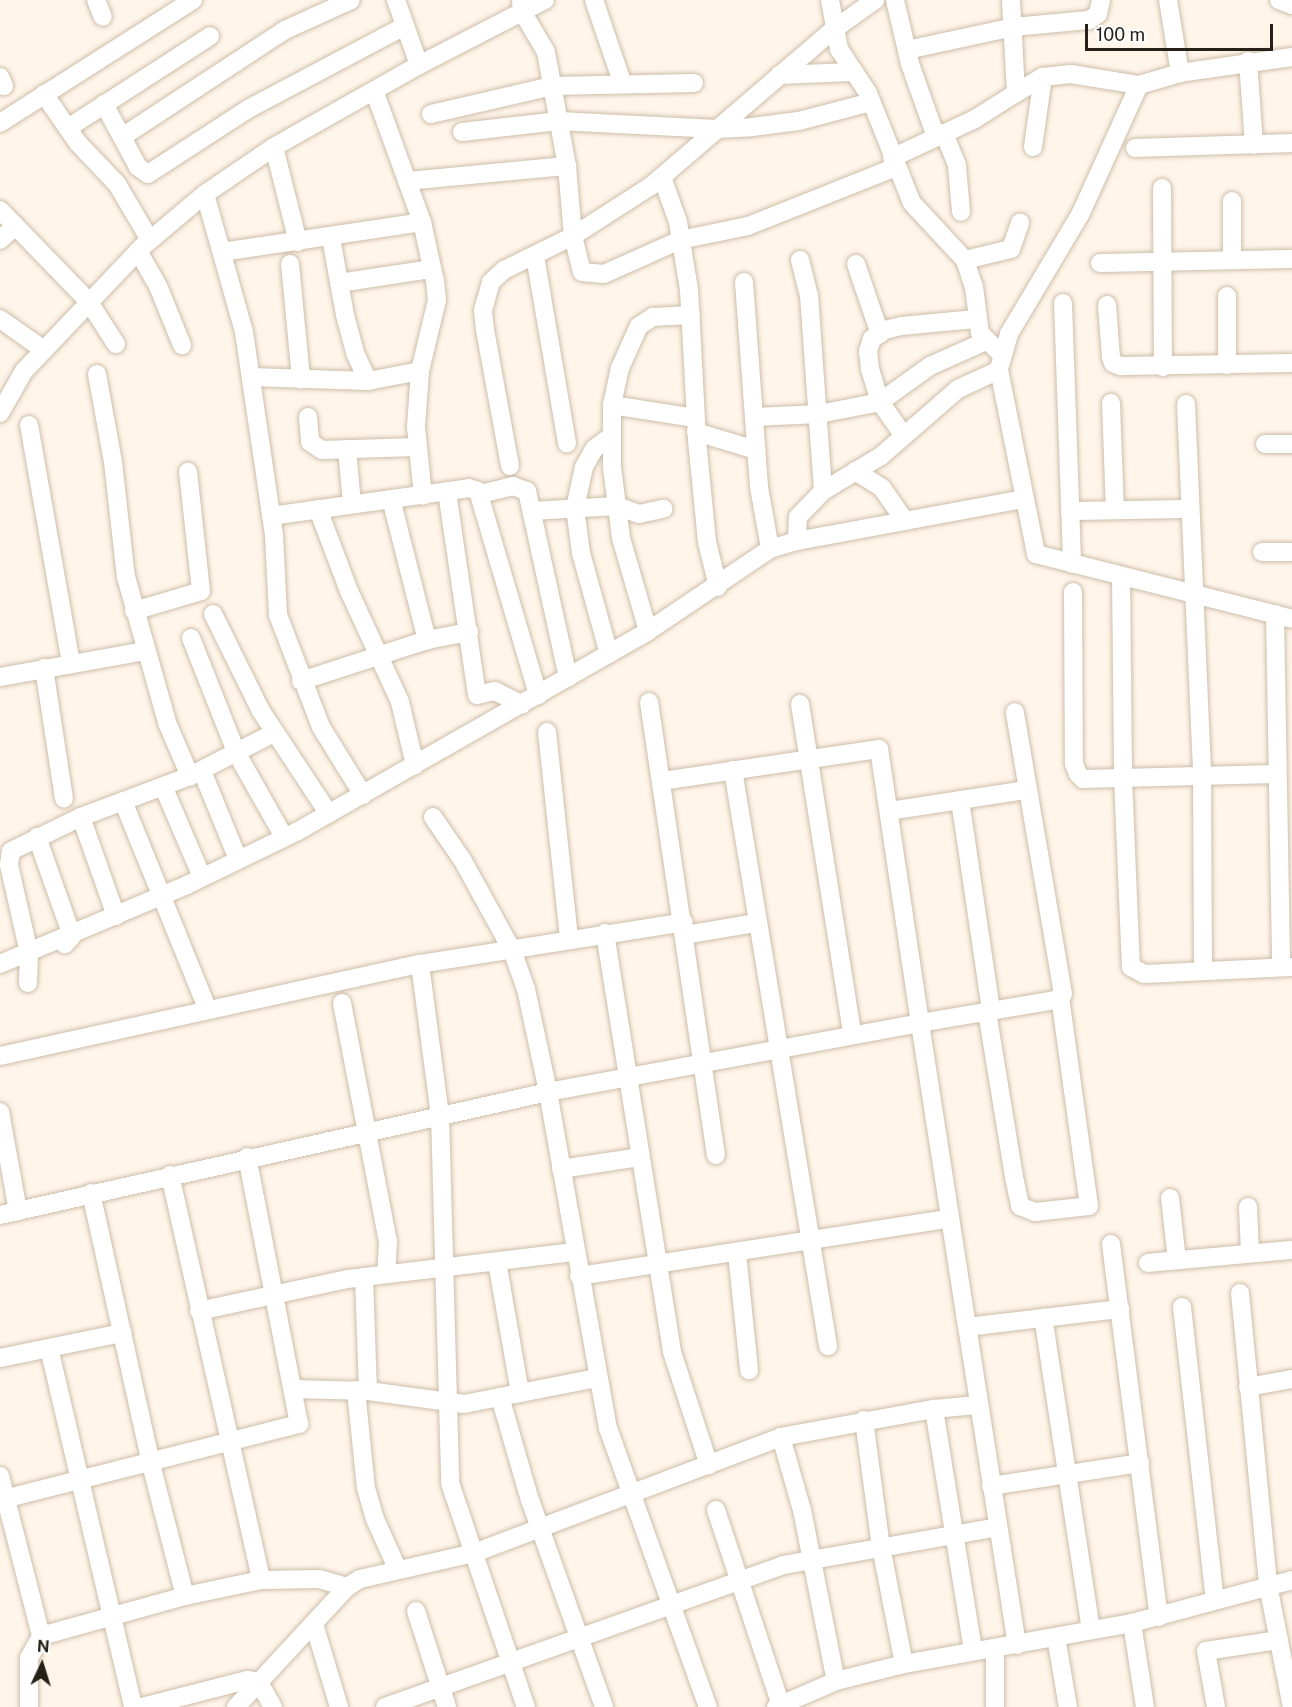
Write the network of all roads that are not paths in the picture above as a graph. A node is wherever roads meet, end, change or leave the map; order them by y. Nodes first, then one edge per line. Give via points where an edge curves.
1 (193, 0) edge
2 (351, 0) edge
3 (396, 0) edge
4 (545, 0) edge
5 (594, 0) edge
6 (830, 0) edge
7 (874, 0) edge
8 (899, 0) edge
9 (1011, 0) edge
10 (1101, 0) edge
11 (1168, 0) edge
12 (1279, 0) edge
13 (1292, 4) edge
14 (522, 6) edge
15 (403, 27) junction
16 (1013, 27) junction
17 (833, 30) junction
18 (210, 36) dead end
19 (907, 50) junction
20 (1292, 57) edge
21 (1248, 62) junction
22 (419, 64) junction
23 (852, 72) junction
24 (1180, 73) junction
25 (779, 75) junction
26 (1043, 77) junction
27 (622, 82) junction
28 (694, 83) dead end
29 (1139, 85) junction
30 (552, 86) junction
31 (1019, 87) junction
32 (375, 93) junction
33 (44, 94) junction
34 (871, 102) junction
35 (104, 104) junction
36 (431, 114) dead end
37 (558, 120) junction
38 (0, 123) edge
39 (68, 128) junction
40 (717, 129) junction
41 (462, 132) dead end
42 (940, 135) junction
43 (122, 137) junction
44 (1292, 143) edge
45 (1254, 145) junction
46 (274, 147) junction
47 (1033, 147) dead end
48 (1135, 148) dead end
49 (894, 162) junction
50 (567, 166) junction
51 (662, 177) junction
52 (407, 181) junction
53 (1162, 188) dead end
54 (205, 194) junction
55 (1232, 201) dead end
56 (0, 210) edge
57 (961, 212) dead end
58 (422, 222) junction
59 (1020, 223) dead end
60 (15, 226) junction
61 (573, 236) junction
62 (331, 238) junction
63 (0, 240) edge
64 (680, 240) junction
65 (298, 242) junction
66 (144, 245) junction
67 (222, 252) junction
68 (535, 256) junction
69 (1292, 259) edge
70 (800, 260) dead end
71 (965, 260) junction
72 (1232, 260) junction
73 (1162, 261) junction
74 (1100, 263) dead end
75 (291, 264) dead end
76 (856, 264) dead end
77 (432, 269) junction
78 (744, 282) dead end
79 (339, 283) junction
80 (1227, 296) dead end
81 (89, 302) junction
82 (1063, 303) dead end
83 (1107, 305) dead end
84 (691, 315) junction
85 (0, 319) edge
86 (976, 320) junction
87 (880, 334) junction
88 (986, 341) junction
89 (116, 344) dead end
90 (182, 345) dead end
91 (44, 350) junction
92 (1000, 362) junction
93 (1292, 363) edge
94 (1227, 365) junction
95 (1163, 367) junction
96 (420, 371) junction
97 (98, 374) dead end
98 (252, 377) junction
99 (301, 379) junction
100 (7, 380) edge
101 (368, 381) junction
102 (880, 402) junction
103 (1112, 403) dead end
104 (1186, 404) dead end
105 (612, 405) junction
106 (0, 413) edge
107 (819, 414) junction
108 (308, 417) dead end
109 (754, 417) junction
110 (29, 425) dead end
111 (696, 425) junction
112 (611, 436) junction
113 (904, 436) junction
114 (567, 443) dead end
115 (1265, 444) dead end
116 (1292, 444) edge
117 (416, 447) junction
118 (346, 449) junction
119 (756, 450) junction
120 (510, 466) dead end
121 (855, 471) junction
122 (188, 472) dead end
123 (823, 491) junction
124 (447, 492) junction
125 (481, 494) junction
126 (423, 496) junction
127 (391, 499) junction
128 (1024, 499) junction
129 (352, 504) junction
130 (617, 506) junction
131 (575, 508) junction
132 (318, 509) junction
133 (663, 509) dead end
134 (1188, 509) junction
135 (1115, 510) junction
136 (532, 511) junction
137 (1070, 511) junction
138 (271, 516) junction
139 (905, 521) junction
140 (797, 541) junction
141 (770, 549) junction
142 (1262, 552) dead end
143 (1292, 552) edge
144 (1072, 564) junction
145 (1121, 576) junction
146 (718, 587) junction
147 (1073, 592) dead end
148 (1191, 592) junction
149 (134, 611) junction
150 (213, 614) dead end
151 (1283, 617) edge
152 (648, 631) junction
153 (469, 632) junction
154 (191, 639) dead end
155 (427, 640) junction
156 (144, 651) junction
157 (609, 654) junction
158 (378, 655) junction
159 (71, 664) junction
160 (44, 668) junction
161 (0, 676) edge
162 (568, 678) junction
163 (301, 681) junction
164 (538, 695) junction
165 (649, 702) dead end
166 (800, 704) dead end
167 (522, 705) junction
168 (1015, 712) dead end
169 (547, 732) dead end
170 (274, 733) junction
171 (237, 754) junction
172 (808, 758) junction
173 (415, 765) junction
174 (733, 770) junction
175 (196, 774) junction
176 (1275, 774) junction
177 (1202, 776) junction
178 (1123, 778) junction
179 (661, 781) junction
180 (163, 786) junction
181 (1027, 790) junction
182 (363, 795) junction
183 (64, 798) dead end
184 (960, 800) junction
185 (123, 801) junction
186 (889, 811) junction
187 (329, 814) junction
188 (81, 817) junction
189 (433, 817) dead end
190 (37, 837) junction
191 (284, 837) junction
192 (238, 859) junction
193 (202, 877) junction
194 (160, 896) junction
195 (116, 916) junction
196 (756, 923) junction
197 (684, 928) junction
198 (605, 933) junction
199 (72, 936) junction
200 (568, 938) junction
201 (512, 950) junction
202 (29, 953) junction
203 (58, 954) dead end
204 (0, 964) edge
205 (420, 964) junction
206 (1287, 967) edge
207 (1203, 969) junction
208 (28, 982) dead end
209 (1060, 998) junction
210 (342, 1004) dead end
211 (207, 1008) junction
212 (992, 1011) junction
213 (920, 1023) junction
214 (852, 1035) junction
215 (779, 1049) junction
216 (0, 1056) edge
217 (702, 1063) junction
218 (627, 1077) junction
219 (549, 1092) junction
220 (0, 1112) edge
221 (441, 1115) junction
222 (369, 1131) junction
223 (717, 1155) dead end
224 (247, 1157) junction
225 (639, 1157) junction
226 (561, 1169) junction
227 (170, 1175) junction
228 (91, 1193) junction
229 (1170, 1198) dead end
230 (1248, 1207) dead end
231 (9, 1213) edge
232 (947, 1219) junction
233 (811, 1239) junction
234 (1111, 1244) dead end
235 (1292, 1250) edge
236 (574, 1252) junction
237 (737, 1253) junction
238 (1250, 1254) junction
239 (1177, 1260) junction
240 (497, 1262) junction
241 (1148, 1263) dead end
242 (658, 1264) junction
243 (446, 1269) junction
244 (386, 1274) junction
245 (579, 1276) junction
246 (364, 1277) junction
247 (1240, 1293) dead end
248 (274, 1294) junction
249 (1182, 1307) dead end
250 (1120, 1309) junction
251 (199, 1311) junction
252 (1043, 1318) junction
253 (967, 1327) junction
254 (122, 1333) junction
255 (828, 1346) dead end
256 (49, 1348) junction
257 (0, 1358) edge
258 (748, 1370) dead end
259 (597, 1377) junction
260 (1292, 1379) edge
261 (1248, 1387) junction
262 (293, 1389) junction
263 (362, 1390) junction
264 (520, 1393) junction
265 (500, 1397) junction
266 (446, 1403) junction
267 (977, 1405) junction
268 (934, 1409) junction
269 (864, 1420) junction
270 (781, 1437) junction
271 (228, 1444) junction
272 (1140, 1463) junction
273 (151, 1464) junction
274 (709, 1465) junction
275 (1067, 1474) junction
276 (0, 1476) edge
277 (77, 1481) junction
278 (991, 1486) junction
279 (633, 1495) junction
280 (3, 1500) edge
281 (716, 1510) dead end
282 (998, 1527) junction
283 (541, 1530) junction
284 (952, 1535) junction
285 (881, 1547) junction
286 (474, 1553) junction
287 (812, 1558) junction
288 (398, 1568) junction
289 (261, 1580) junction
290 (1292, 1580) edge
291 (741, 1581) junction
292 (1268, 1585) junction
293 (347, 1587) junction
294 (185, 1596) junction
295 (1215, 1600) junction
296 (669, 1607) junction
297 (416, 1611) dead end
298 (111, 1616) junction
299 (1159, 1617) junction
300 (1132, 1623) junction
301 (314, 1624) junction
302 (1091, 1630) junction
303 (41, 1636) junction
304 (1056, 1637) junction
305 (580, 1640) junction
306 (1279, 1640) junction
307 (1017, 1645) junction
308 (995, 1648) junction
309 (973, 1650) junction
310 (510, 1662) junction
311 (904, 1664) junction
312 (836, 1681) junction
313 (259, 1682) junction
314 (441, 1687) junction
315 (778, 1706) edge
316 (1292, 1706) edge
317 (29, 1707) edge
318 (133, 1707) edge
319 (142, 1707) edge
320 (236, 1707) edge
321 (273, 1707) edge
322 (339, 1707) edge
323 (385, 1707) edge
324 (447, 1707) edge
325 (526, 1707) edge
326 (604, 1707) edge
327 (708, 1707) edge
328 (996, 1707) edge
329 (1068, 1707) edge
330 (1144, 1707) edge
331 (1216, 1707) edge

1 - 33 street
2 - 43 street via 285,30
3 - 15 street
4 - 14 street
5 - 27 street
6 - 17 street
7 - 17 street
8 - 19 street
9 - 16 street
10 - 16 street via 1098,14 1089,20
11 - 24 street
12 - 13 street
14 - 22 street
14 - 30 street via 546,52
15 - 22 street
15 - 43 street via 248,109 148,174 138,167
16 - 19 street
16 - 31 street
17 - 23 street
17 - 25 street
18 - 35 street
19 - 42 street
20 - 21 street
21 - 24 street
21 - 45 street
22 - 32 street
23 - 25 street
23 - 34 street
24 - 29 street
25 - 40 street
26 - 29 street via 1071,74
26 - 31 street
26 - 47 street
27 - 28 street
27 - 30 street
29 - 92 street via 1081,213 1009,334
30 - 36 street
30 - 37 street
31 - 42 street
32 - 46 street
32 - 52 street
33 - 38 street
33 - 39 street
34 - 40 street via 799,121
34 - 49 street
35 - 39 street
35 - 43 street
37 - 40 street
37 - 41 street
37 - 50 street
39 - 66 street via 117,184
40 - 51 street
42 - 49 street
42 - 57 street via 957,166
44 - 45 street
45 - 48 street
46 - 54 street
46 - 65 street
49 - 64 street via 748,226
49 - 71 street via 921,214
50 - 52 street
50 - 61 street
51 - 61 street
51 - 64 street via 678,222
52 - 58 street
53 - 73 street
54 - 66 street
54 - 67 street
55 - 72 street
56 - 60 street
58 - 62 street
58 - 77 street
59 - 71 street via 1011,249
60 - 63 street
60 - 81 street
61 - 64 street via 582,272 591,275 604,274
61 - 68 street
62 - 65 street
62 - 79 street
64 - 84 street
65 - 67 street
66 - 81 street
66 - 90 street
67 - 98 street
68 - 114 street
68 - 120 street via 504,270 491,282 483,310
69 - 72 street
70 - 107 street via 809,295
71 - 86 street via 974,286
72 - 73 street
73 - 74 street
73 - 95 street
75 - 99 street
76 - 87 street
77 - 79 street
77 - 96 street via 437,300
78 - 109 street
79 - 101 street via 355,353
80 - 94 street
81 - 89 street
81 - 91 street
82 - 137 street
83 - 95 street via 1113,363
84 - 105 street via 653,317 639,326 620,368
84 - 111 street
85 - 91 street
86 - 87 street via 901,326
86 - 88 street
87 - 102 street via 872,339 868,351
88 - 92 street
88 - 102 street via 930,366
91 - 100 street
92 - 113 street via 958,389
92 - 128 street
93 - 94 street
94 - 95 street
96 - 101 street
96 - 117 street
97 - 149 street
98 - 99 street
98 - 138 street
99 - 101 street
100 - 106 street
102 - 107 street
102 - 113 street
103 - 135 street
104 - 134 street
105 - 111 street
105 - 112 street
107 - 109 street
107 - 123 street
108 - 118 street via 314,448
109 - 119 street
110 - 159 street
111 - 119 street
111 - 146 street via 707,542
112 - 130 street
112 - 131 street via 594,449 584,467
113 - 121 street
115 - 116 street
117 - 118 street
117 - 126 street
118 - 129 street
119 - 141 street via 761,514
121 - 123 street
121 - 139 street via 882,488
122 - 149 street via 201,591
123 - 140 street via 798,517
124 - 125 street via 474,488
124 - 126 street
124 - 153 street
125 - 136 street via 522,486
125 - 164 street
126 - 127 street
127 - 129 street
127 - 155 street
128 - 139 street
128 - 144 street via 1036,554
129 - 132 street
130 - 131 street
130 - 133 street via 639,514
130 - 152 street via 632,582
131 - 136 street
131 - 157 street via 580,554
132 - 138 street
132 - 158 street
134 - 135 street
134 - 148 street
135 - 137 street
136 - 162 street
137 - 144 street
138 - 163 street via 278,615
139 - 140 street
140 - 141 street
141 - 146 street
142 - 143 street
144 - 145 street
145 - 148 street
145 - 178 street
146 - 152 street
147 - 178 street via 1074,764 1083,779
148 - 151 street
148 - 177 street
149 - 156 street
150 - 170 street
151 - 176 street
152 - 157 street
153 - 155 street
153 - 167 street via 477,695 495,691
154 - 171 street
155 - 158 street
156 - 159 street
156 - 175 street via 168,725
157 - 162 street
158 - 163 street
158 - 173 street via 400,702
159 - 160 street
160 - 161 street
160 - 183 street
162 - 164 street
163 - 182 street via 321,727
164 - 167 street
165 - 179 street
166 - 172 street
167 - 173 street
168 - 181 street
169 - 200 street
170 - 171 street
170 - 187 street
171 - 175 street
171 - 191 street
172 - 174 street
172 - 186 street via 879,749
172 - 214 street
173 - 182 street
174 - 179 street
174 - 196 street
175 - 180 street
175 - 192 street
176 - 177 street
176 - 206 street
177 - 178 street
177 - 207 street
178 - 207 street via 1131,967 1144,974
179 - 197 street
180 - 185 street
180 - 193 street
181 - 184 street
181 - 209 street via 1064,991
182 - 187 street
184 - 186 street
184 - 212 street
185 - 188 street
185 - 194 street
186 - 213 street
187 - 191 street
188 - 190 street
188 - 195 street
189 - 201 street via 463,861
190 - 199 street
190 - 202 street via 11,851 8,858
191 - 192 street
192 - 193 street
193 - 194 street
194 - 195 street
194 - 211 street
195 - 199 street
196 - 197 street
196 - 215 street
197 - 198 street
197 - 217 street
198 - 200 street
198 - 218 street
199 - 202 street
199 - 203 street
200 - 201 street
201 - 205 street
201 - 219 street via 526,989
202 - 204 street
202 - 208 street
205 - 211 street
205 - 221 street
206 - 207 street
209 - 212 street
209 - 212 street via 1089,1206 1035,1212 1020,1206 988,1018
210 - 222 street
211 - 216 street
212 - 213 street
213 - 214 street
213 - 232 street
214 - 215 street
215 - 217 street
215 - 233 street
217 - 218 street
217 - 223 street
218 - 219 street
218 - 225 street
219 - 221 street
219 - 226 street
220 - 231 street
221 - 222 street
221 - 243 street
222 - 224 street
222 - 244 street via 388,1241
224 - 227 street
224 - 248 street
225 - 226 street
225 - 242 street
226 - 236 street
227 - 228 street
227 - 251 street
228 - 231 street
228 - 254 street
229 - 239 street
230 - 238 street
232 - 233 street
232 - 253 street
233 - 237 street
233 - 255 street
234 - 250 street
235 - 238 street
236 - 240 street
236 - 245 street
237 - 242 street
237 - 258 street
238 - 239 street
239 - 241 street
240 - 243 street
240 - 264 street
242 - 245 street
242 - 274 street via 678,1379
243 - 244 street
243 - 266 street
244 - 246 street
245 - 259 street
246 - 248 street
246 - 263 street
247 - 261 street
248 - 251 street
248 - 262 street
249 - 295 street
250 - 252 street
250 - 272 street
251 - 271 street
252 - 253 street
252 - 275 street
253 - 267 street
254 - 256 street
254 - 273 street
256 - 257 street
256 - 277 street
259 - 264 street
259 - 279 street via 608,1428
260 - 261 street
261 - 292 street
262 - 263 street
262 - 271 street via 300,1420 296,1427
263 - 266 street
263 - 288 street via 366,1488 375,1519
264 - 265 street
265 - 266 street
265 - 283 street
266 - 286 street via 450,1483
267 - 268 street
267 - 278 street
268 - 269 street
268 - 284 street
269 - 270 street
269 - 285 street
270 - 274 street
270 - 287 street
271 - 273 street
271 - 289 street
272 - 275 street
272 - 299 street
273 - 277 street
273 - 294 street
274 - 279 street
275 - 278 street
275 - 302 street
276 - 280 street
277 - 280 street
277 - 298 street
278 - 282 street
279 - 283 street
279 - 296 street
280 - 303 street
281 - 291 street
282 - 284 street
282 - 307 street
283 - 286 street
283 - 305 street
284 - 285 street
284 - 309 street
285 - 287 street
285 - 311 street
286 - 288 street
286 - 310 street
287 - 291 street
287 - 312 street
288 - 293 street
289 - 293 street via 319,1580
289 - 294 street
290 - 292 street
291 - 296 street
291 - 315 street
292 - 295 street
292 - 306 street
293 - 301 street
294 - 298 street
295 - 299 street
296 - 305 street
296 - 327 street
297 - 314 street
298 - 303 street
298 - 318 street
299 - 300 street
300 - 302 street
300 - 330 street
301 - 313 street
301 - 322 street
302 - 304 street
303 - 317 street via 29,1658
304 - 307 street
304 - 329 street
305 - 310 street
305 - 326 street
306 - 316 street
306 - 331 street via 1206,1651
307 - 308 street
308 - 309 street
308 - 328 street
309 - 311 street
310 - 314 street
310 - 325 street
311 - 312 street
312 - 315 street
313 - 319 street via 234,1683
313 - 320 street
313 - 321 street
314 - 323 street
314 - 324 street

